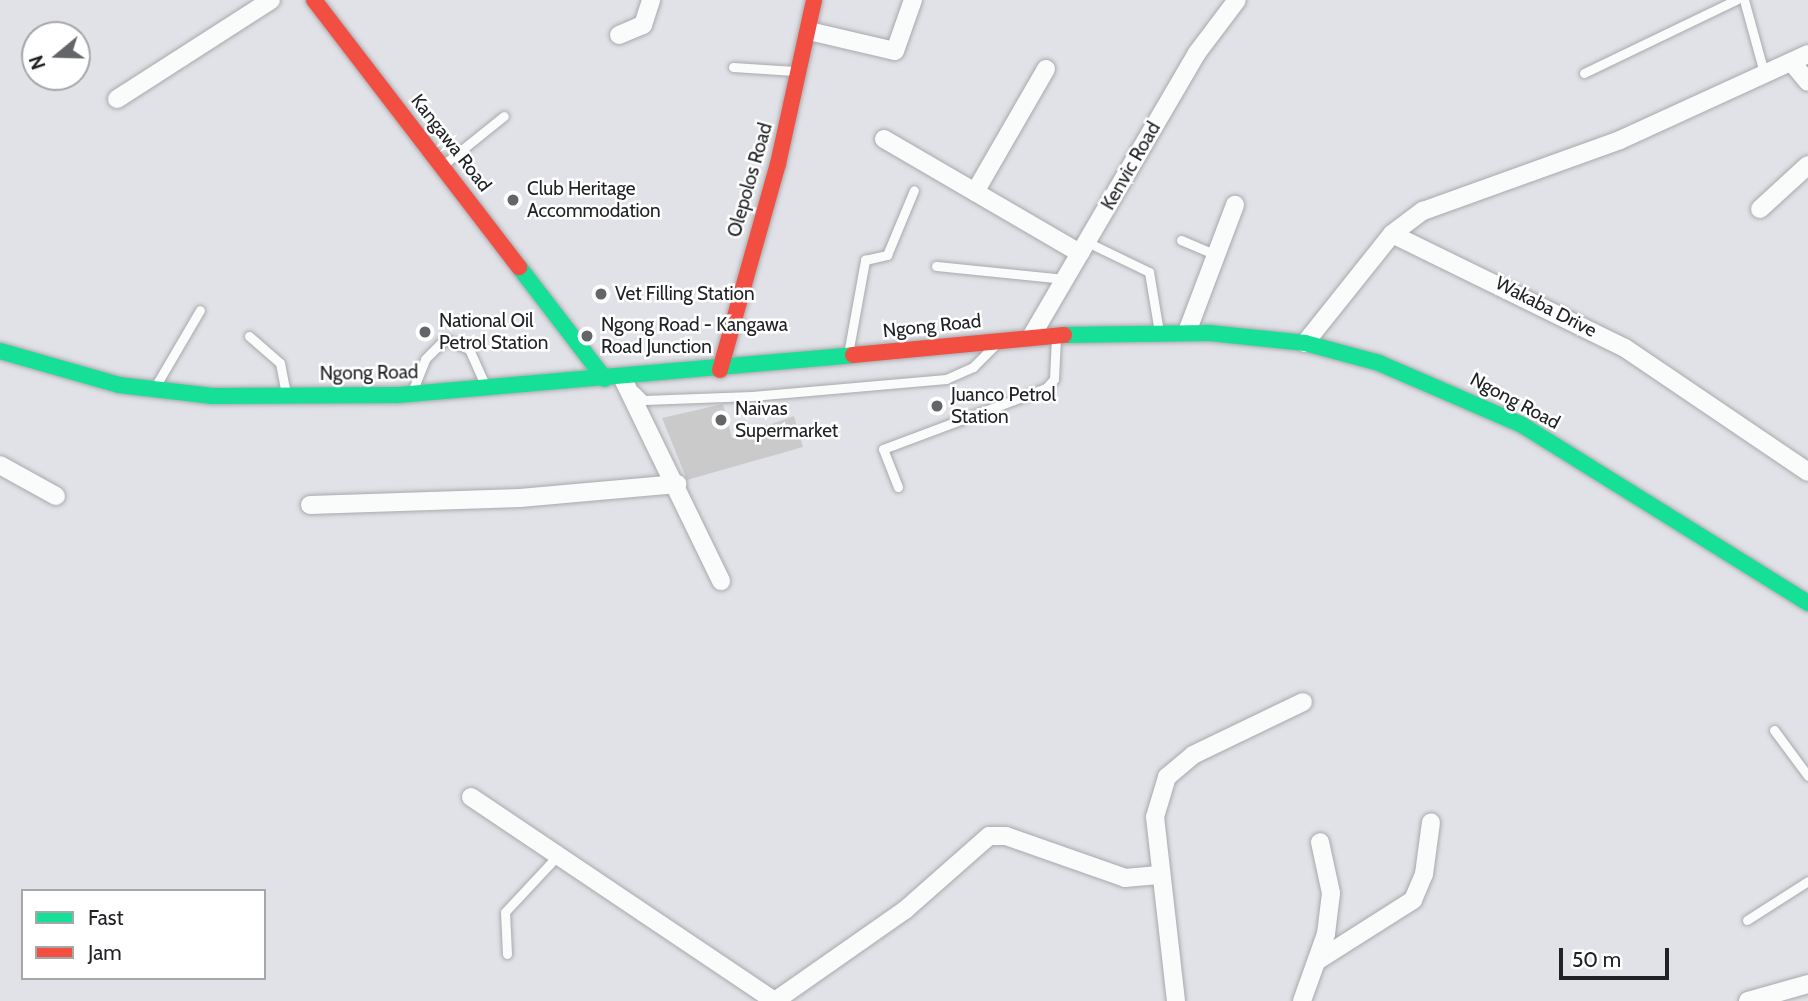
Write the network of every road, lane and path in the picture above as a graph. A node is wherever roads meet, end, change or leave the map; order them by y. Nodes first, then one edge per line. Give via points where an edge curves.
1 (271, 0) edge
2 (651, 0) edge
3 (814, 0) edge
4 (913, 0) edge
5 (1237, 0) edge
6 (1736, 0) edge
7 (1744, 0) edge
8 (323, 3) edge
9 (809, 31) junction
10 (620, 35) dead end
11 (1800, 59) edge
12 (733, 67) dead end
13 (1046, 69) dead end
14 (800, 71) junction
15 (1584, 73) dead end
16 (1765, 78) junction
17 (1808, 82) edge
18 (117, 99) dead end
19 (504, 116) dead end
20 (884, 139) dead end
21 (1808, 164) edge
22 (442, 166) junction
23 (914, 190) dead end
24 (975, 192) junction
25 (1235, 205) dead end
26 (1760, 209) dead end
27 (1392, 234) junction
28 (1181, 240) dead end
29 (1084, 247) junction
30 (1216, 255) junction
31 (936, 266) dead end
32 (1065, 279) junction
33 (200, 310) dead end
34 (1158, 332) junction
35 (1187, 332) junction
36 (1056, 335) junction
37 (249, 336) dead end
38 (1031, 337) junction
39 (1000, 340) junction
40 (1306, 343) junction
41 (0, 351) edge
42 (848, 356) junction
43 (720, 370) junction
44 (614, 378) junction
45 (487, 388) junction
46 (154, 389) junction
47 (412, 394) junction
48 (286, 396) junction
49 (0, 465) edge
50 (1808, 472) edge
51 (677, 484) junction
52 (898, 486) dead end
53 (56, 496) dead end
54 (310, 505) dead end
55 (721, 581) dead end
56 (1808, 603) edge
57 (1303, 702) dead end
58 (1774, 730) dead end
59 (1808, 776) edge
60 (471, 797) dead end
61 (1431, 822) dead end
62 (1320, 842) dead end
63 (560, 852) junction
64 (1159, 875) junction
65 (1808, 881) edge
66 (1747, 920) dead end
67 (507, 954) dead end
68 (1317, 961) junction
69 (1808, 984) edge
70 (775, 1001) edge
71 (1176, 1001) edge
72 (1302, 1001) edge
73 (1748, 1001) edge

1 - 18 street
2 - 10 street via 643,26
3 - 9 main road, Olepolos Road
4 - 9 street via 895,51
5 - 29 street, Kenvic Road via 1197,53
6 - 15 lane
7 - 16 lane
8 - 22 main road, Kangawa Road
9 - 14 main road, Olepolos Road
11 - 16 street
11 - 17 street
12 - 14 lane
13 - 24 street
14 - 43 main road, Olepolos Road
16 - 27 street via 1620,140 1423,211
19 - 22 lane
20 - 24 street
21 - 26 street
22 - 44 main road, Kangawa Road
23 - 42 lane via 887,255 865,260
24 - 29 street
25 - 30 street
27 - 40 street
27 - 50 street, Wakaba Drive via 1625,348
28 - 30 lane
29 - 32 street, Kenvic Road
29 - 34 lane via 1149,272
30 - 35 street
31 - 32 lane
32 - 38 street, Kenvic Road
33 - 46 lane via 169,354
34 - 35 main road, Ngong Road
34 - 36 main road, Ngong Road
35 - 40 main road, Ngong Road
36 - 38 main road, Ngong Road
36 - 52 lane via 1054,379 1046,388 883,449
37 - 48 lane via 280,363
38 - 39 main road, Ngong Road
39 - 42 main road, Ngong Road
39 - 44 lane via 973,367 932,380 644,400
40 - 56 main road, Ngong Road via 1390,367 1522,425
41 - 46 main road, Ngong Road
42 - 43 main road, Ngong Road
43 - 44 main road, Ngong Road
44 - 45 main road, Ngong Road
44 - 51 street
45 - 47 main road, Ngong Road
45 - 47 lane via 469,348 445,339 425,359
46 - 48 main road, Ngong Road
47 - 48 main road, Ngong Road
49 - 53 street
51 - 54 street via 520,498
51 - 55 street
57 - 64 street via 1215,743 1167,777 1155,817
58 - 59 lane
60 - 63 street
61 - 68 street via 1424,874 1413,900
62 - 68 street via 1331,893
63 - 67 lane via 505,912
63 - 70 street
64 - 70 street via 1125,878 1006,836 989,836 905,910
64 - 71 street
65 - 66 lane
68 - 72 street
69 - 73 street

